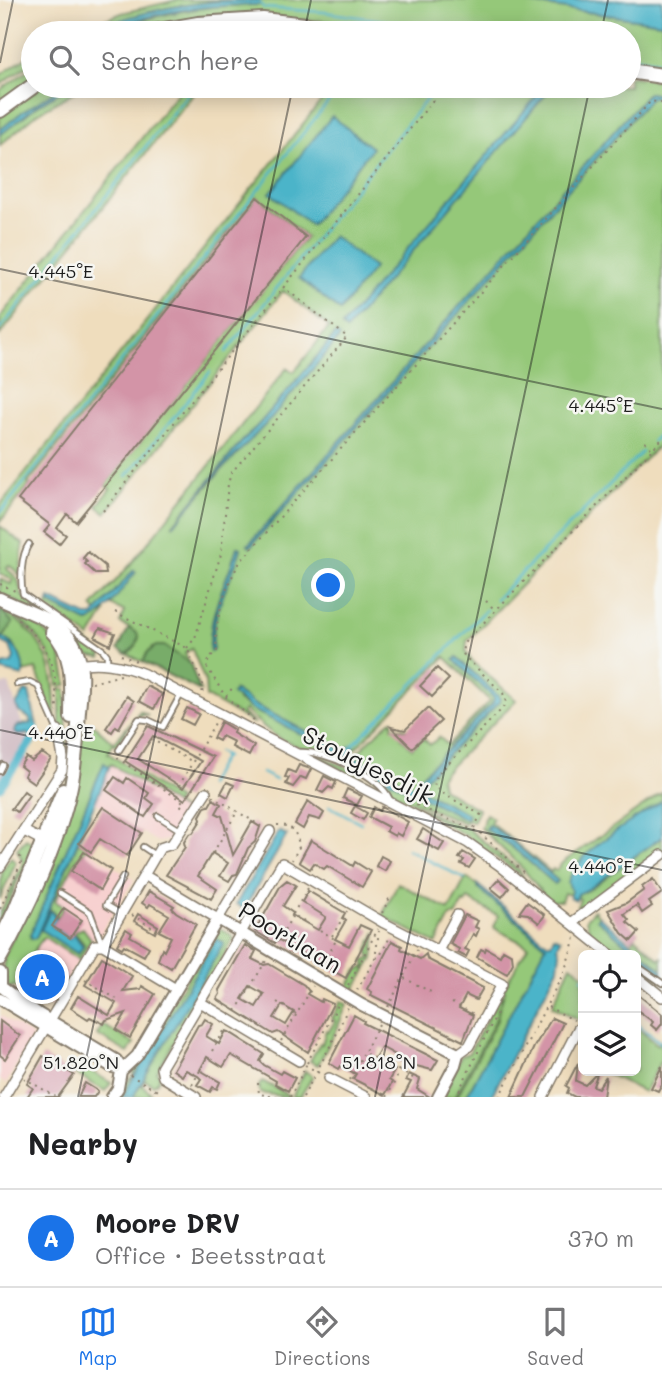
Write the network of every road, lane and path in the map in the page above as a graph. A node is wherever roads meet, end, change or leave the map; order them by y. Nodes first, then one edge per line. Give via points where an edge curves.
1 (247, 21) edge
2 (271, 21) edge
3 (641, 73) edge
4 (662, 76) edge
5 (21, 95) edge
6 (435, 98) edge
7 (662, 103) edge
8 (0, 110) edge
9 (283, 286) junction
10 (662, 439) edge
11 (645, 442) dead end
12 (652, 449) junction
13 (103, 511) dead end
14 (29, 544) dead end
15 (0, 584) edge
16 (25, 596) junction
17 (2, 600) edge
18 (486, 601) dead end
19 (494, 609) junction
20 (115, 612) dead end
21 (12, 614) dead end
22 (187, 648) junction
23 (107, 665) junction
24 (75, 666) junction
25 (17, 684) dead end
26 (234, 686) dead end
27 (203, 692) dead end
28 (181, 693) junction
29 (225, 696) junction
30 (234, 705) dead end
31 (220, 713) junction
32 (58, 730) junction
33 (151, 739) dead end
34 (119, 750) joint
35 (194, 762) junction
36 (4, 765) dead end
37 (0, 771) edge
38 (179, 786) dead end
39 (205, 792) joint
40 (237, 811) junction
41 (483, 811) dead end
42 (191, 812) junction
43 (481, 815) junction
44 (158, 816) dead end
45 (474, 829) dead end
46 (180, 830) junction
47 (24, 831) junction
48 (270, 831) junction
49 (48, 843) junction
50 (143, 846) dead end
51 (11, 850) junction
52 (213, 853) dead end
53 (156, 855) junction
54 (662, 855) edge
55 (288, 866) junction
56 (0, 867) edge
57 (144, 875) junction
58 (123, 877) dead end
59 (313, 881) junction
60 (60, 893) dead end
61 (390, 897) dead end
62 (351, 904) junction
63 (0, 909) edge
64 (122, 912) junction
65 (293, 915) junction
66 (457, 915) dead end
67 (218, 919) junction
68 (381, 921) junction
69 (308, 923) dead end
70 (571, 923) junction
71 (394, 929) junction
72 (320, 930) dead end
73 (580, 930) junction
74 (158, 931) dead end
75 (242, 933) junction
76 (332, 937) junction
77 (0, 940) edge
78 (103, 945) junction
79 (605, 950) edge
80 (271, 951) junction
81 (438, 951) junction
82 (0, 959) edge
83 (375, 959) junction
84 (641, 968) edge
85 (0, 973) edge
86 (76, 975) junction
87 (403, 977) dead end
88 (317, 978) junction
89 (641, 980) edge
90 (662, 983) edge
91 (0, 986) edge
92 (250, 987) junction
93 (176, 989) junction
94 (431, 992) dead end
95 (264, 995) dead end
96 (348, 996) junction
97 (662, 997) edge
98 (0, 999) edge
99 (117, 999) dead end
100 (201, 1002) junction
101 (277, 1003) dead end
102 (452, 1003) dead end
103 (547, 1006) junction
104 (498, 1009) dead end
105 (298, 1014) junction
106 (484, 1019) junction
107 (230, 1020) junction
108 (578, 1023) edge
109 (47, 1024) junction
110 (578, 1029) edge
111 (277, 1048) junction
112 (212, 1051) dead end
113 (364, 1053) dead end
114 (458, 1054) junction
115 (303, 1063) junction
116 (202, 1067) dead end
117 (122, 1069) junction
118 (317, 1072) junction
119 (18, 1074) junction
120 (133, 1076) dead end
121 (164, 1078) junction
122 (329, 1078) dead end
123 (413, 1078) dead end
124 (258, 1083) dead end
125 (347, 1087) junction
126 (157, 1091) junction
127 (192, 1095) edge
128 (3, 1096) edge
129 (56, 1097) edge
130 (112, 1097) edge
131 (153, 1097) edge
132 (277, 1097) edge
133 (290, 1097) edge
134 (303, 1097) edge
135 (366, 1097) edge
136 (387, 1097) edge
137 (438, 1097) edge
138 (456, 1097) edge
139 (499, 1097) edge
140 (543, 1097) edge

1 - 2 main road
3 - 4 main road
5 - 8 main road
6 - 9 path
7 - 29 path via 652,101 240,562 221,610 217,651 207,664
9 - 13 path
9 - 22 path via 347,337 231,472 220,554 195,638
10 - 12 path
11 - 12 path
12 - 19 path
14 - 16 lane via 22,583
15 - 16 path
16 - 23 lane via 103,650
17 - 24 main road via 62,631 74,644
18 - 19 path
19 - 43 path via 466,640 462,652 503,693 505,704 434,783 437,791
20 - 22 path
21 - 32 path via 41,641 52,662
22 - 27 path
23 - 24 street, Stougjesdijk
23 - 28 street, Stougjesdijk via 138,671
24 - 49 main road via 80,695 72,782 65,811
25 - 32 lane via 38,686
26 - 29 path
28 - 31 street, Stougjesdijk
28 - 34 lane via 163,727 139,719
29 - 30 path
31 - 35 path
31 - 70 street, Stougjesdijk via 475,847
32 - 47 street via 62,770
33 - 35 path
34 - 42 path via 117,758 174,794
35 - 38 path
36 - 37 lane
39 - 40 path
39 - 42 street
40 - 48 path
40 - 52 path
41 - 43 path
42 - 46 street
43 - 45 path
44 - 46 lane
46 - 53 street via 172,844 160,848
47 - 49 street
47 - 51 street
48 - 55 path via 282,824 297,835 299,847
48 - 67 street
49 - 77 main road
49 - 82 main road via 21,921
50 - 53 lane
51 - 56 street
51 - 63 path via 21,860
53 - 57 street
54 - 70 street
55 - 59 street
55 - 75 street via 282,863
57 - 64 street
57 - 67 street
58 - 64 lane via 106,905
59 - 62 street
59 - 65 path
60 - 78 lane via 90,912
61 - 68 path
62 - 68 street
62 - 76 path
64 - 74 path
64 - 78 street
65 - 69 path
65 - 80 path
66 - 81 street
67 - 75 street, Poortlaan
67 - 93 street, Poortlaan
68 - 71 street
68 - 83 path
68 - 96 path
70 - 73 street, Stougjesdijk
71 - 81 street
71 - 83 path
72 - 76 path
73 - 79 street, Stougjesdijk
73 - 103 path
75 - 80 street, Poortlaan
75 - 100 street
76 - 88 path via 337,940
78 - 86 street via 95,945
78 - 93 street
80 - 88 street, Poortlaan
80 - 92 path
81 - 106 street via 502,984
83 - 96 path
84 - 90 lane
85 - 91 main road
86 - 99 path
86 - 109 street
87 - 94 path
88 - 96 street, Poortlaan
88 - 105 path
89 - 97 street
91 - 109 street
92 - 95 path
92 - 107 path
93 - 117 street, Poortlaan via 137,1056
96 - 114 street, Poortlaan
96 - 115 path
96 - 118 path
98 - 109 street
100 - 107 street
100 - 121 street via 161,1068
101 - 105 path
102 - 106 path
103 - 108 path
103 - 139 path
104 - 138 path
105 - 111 path
106 - 114 street via 469,1046
107 - 111 street
107 - 112 path
109 - 117 street
109 - 119 street
110 - 140 street
111 - 115 street
113 - 125 path
114 - 137 street
115 - 118 path
115 - 133 path
116 - 127 path
117 - 130 street, Poortlaan
118 - 134 path
119 - 128 street
119 - 129 path
120 - 126 path
121 - 126 path
121 - 127 street
122 - 125 street
123 - 136 path via 400,1071
124 - 132 path via 259,1094
125 - 135 street
126 - 131 path

